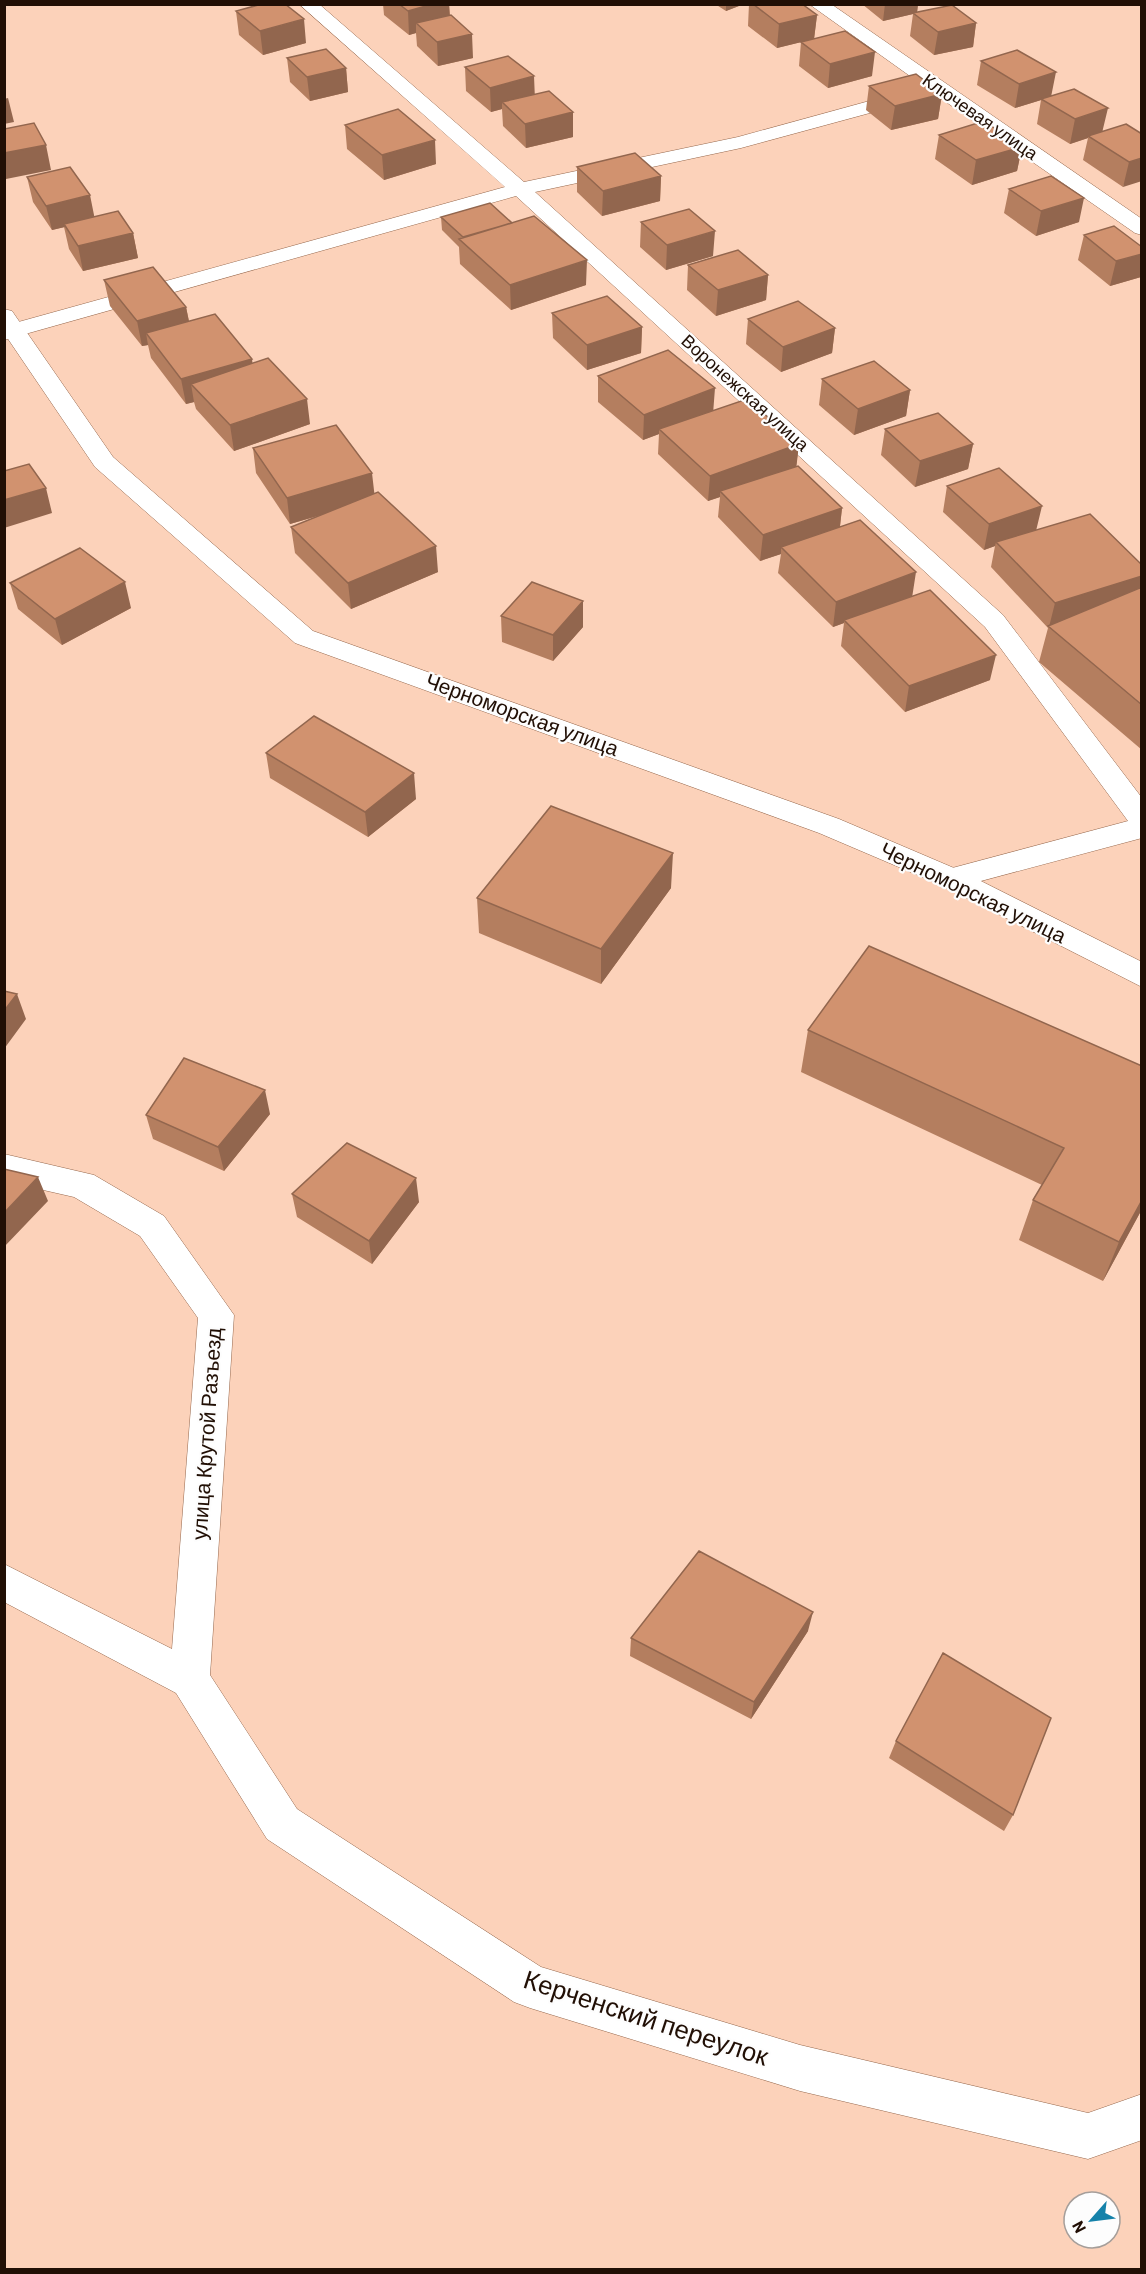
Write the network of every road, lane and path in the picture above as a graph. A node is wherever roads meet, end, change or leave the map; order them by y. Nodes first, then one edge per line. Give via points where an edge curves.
1 (308, 4) edge
2 (818, 4) edge
3 (938, 88) junction
4 (520, 189) junction
5 (1142, 229) edge
6 (8, 326) edge
7 (1142, 819) edge
8 (1142, 828) edge
9 (951, 878) junction
10 (1142, 976) edge
11 (4, 1167) edge
12 (4, 1582) edge
13 (190, 1679) junction
14 (1142, 2117) edge

1 - 4 street, Воронежская улица
2 - 3 street, Ключевая улица
3 - 4 street via 741,142
3 - 5 street, Ключевая улица
4 - 6 street
4 - 7 street, Воронежская улица via 994,621
6 - 9 street, Черноморская улица via 104,462 304,637 829,826
8 - 9 street
9 - 10 street, Черноморская улица
11 - 13 street, улица Крутой Разъезд via 82,1185 152,1226 216,1315
12 - 13 street
13 - 14 street, Керченский переулок via 282,1824 530,1986 800,2068 1088,2136

